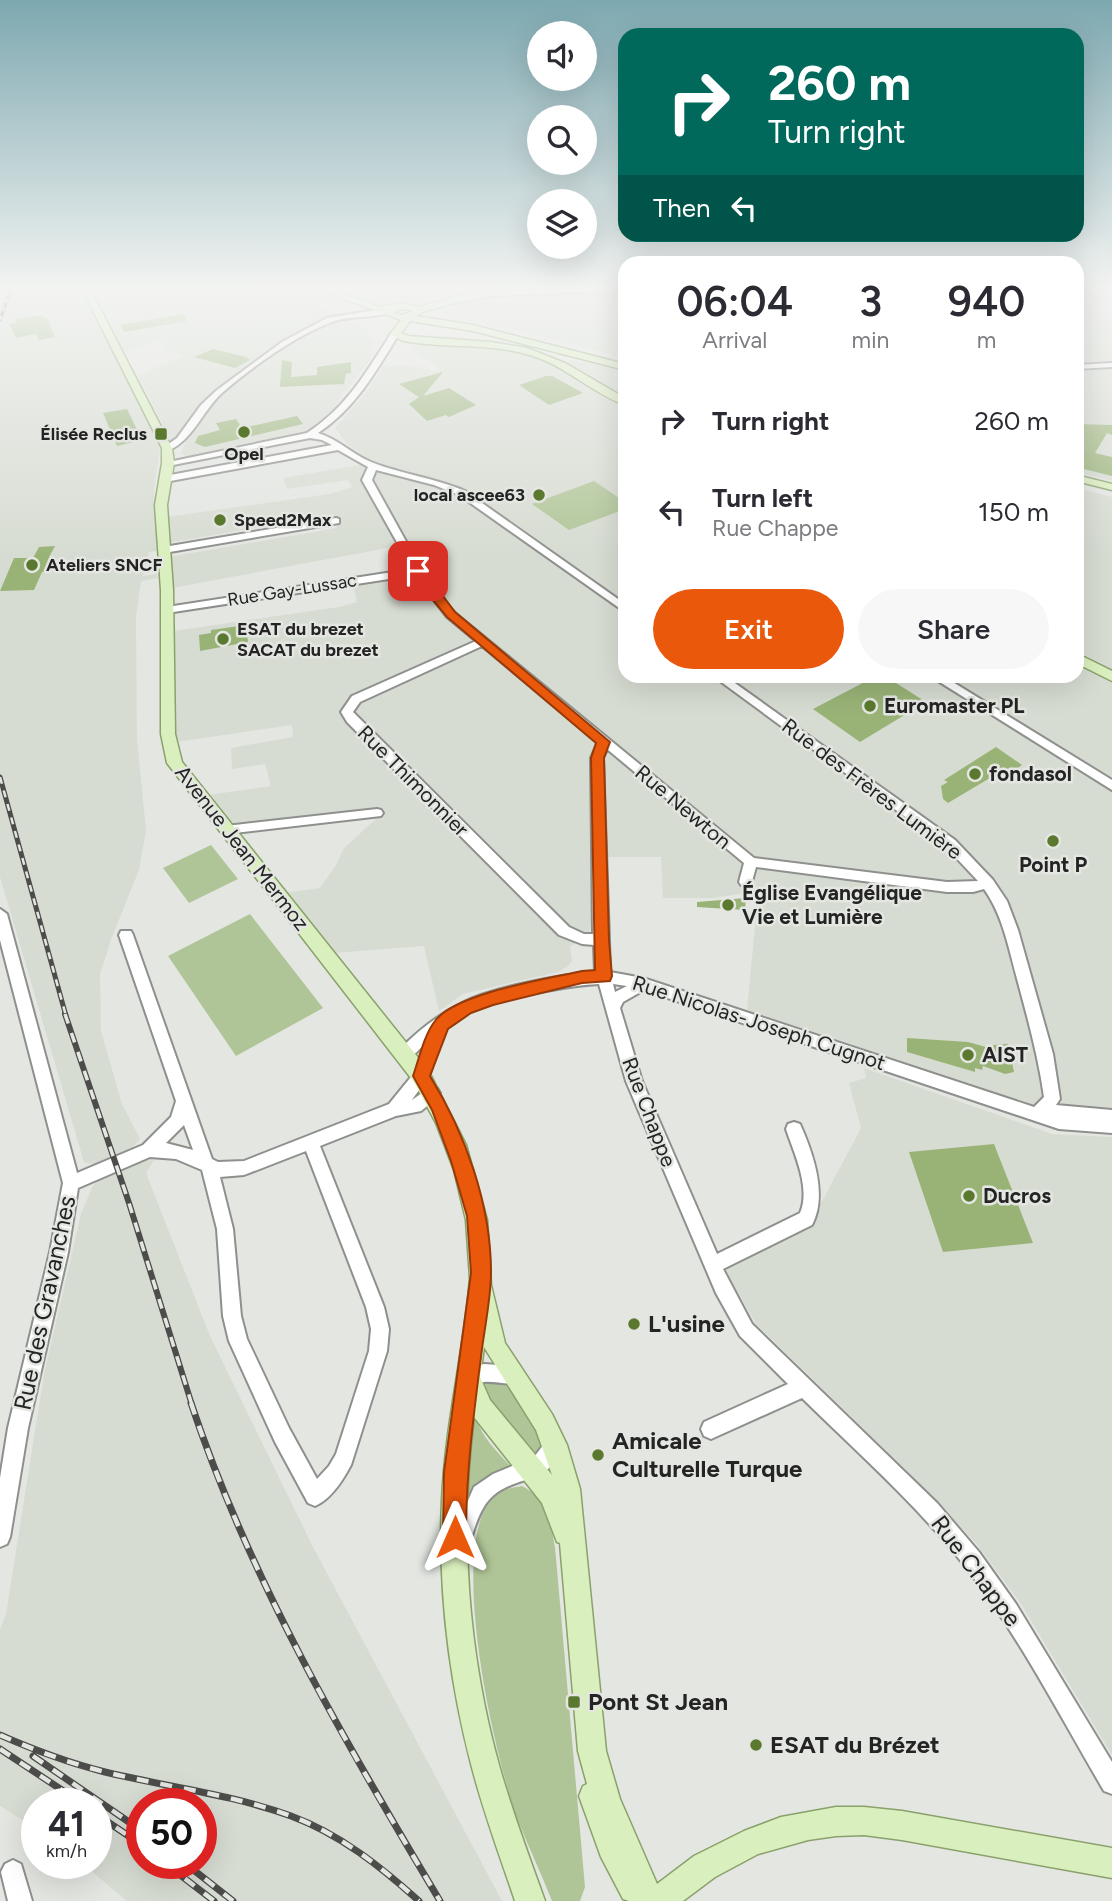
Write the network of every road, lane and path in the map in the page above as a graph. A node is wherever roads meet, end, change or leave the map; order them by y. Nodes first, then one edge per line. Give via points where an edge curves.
1 (130, 378) edge
2 (238, 378) edge
3 (367, 378) edge
4 (582, 378) edge
5 (618, 398) edge
6 (330, 424) junction
7 (310, 435) junction
8 (329, 439) junction
9 (338, 447) junction
10 (168, 456) junction
11 (373, 466) junction
12 (276, 468) dead end
13 (389, 471) junction
14 (1084, 482) edge
15 (164, 484) junction
16 (372, 487) junction
17 (1112, 489) edge
18 (336, 521) dead end
19 (164, 550) junction
20 (418, 571) junction
21 (618, 604) edge
22 (167, 610) junction
23 (483, 642) junction
24 (1084, 661) edge
25 (1112, 677) edge
26 (728, 683) edge
27 (947, 683) edge
28 (604, 742) junction
29 (1112, 786) edge
30 (377, 813) dead end
31 (226, 830) junction
32 (751, 862) junction
33 (746, 881) dead end
34 (988, 883) junction
35 (0, 914) edge
36 (126, 935) dead end
37 (601, 940) junction
38 (604, 976) junction
39 (643, 984) junction
40 (613, 1008) junction
41 (442, 1024) junction
42 (424, 1033) junction
43 (390, 1037) junction
44 (405, 1053) junction
45 (1051, 1082) junction
46 (426, 1085) junction
47 (183, 1101) junction
48 (415, 1106) junction
49 (395, 1109) junction
50 (1065, 1113) junction
51 (1036, 1115) junction
52 (1112, 1117) edge
53 (444, 1118) junction
54 (1112, 1126) edge
55 (794, 1129) dead end
56 (311, 1143) junction
57 (144, 1152) junction
58 (206, 1163) junction
59 (71, 1183) junction
60 (712, 1265) junction
61 (481, 1273) junction
62 (513, 1375) junction
63 (468, 1378) junction
64 (804, 1387) junction
65 (711, 1429) dead end
66 (555, 1445) junction
67 (533, 1471) junction
68 (0, 1537) edge
69 (455, 1551) junction
70 (572, 1552) junction
71 (1112, 1783) edge
72 (1112, 1863) edge
73 (13, 1872) dead end
74 (20, 1901) edge
75 (530, 1901) edge
76 (647, 1901) edge
77 (660, 1901) edge

1 - 10 main road
2 - 10 street via 201,410
3 - 6 street
4 - 5 main road
6 - 7 street
6 - 8 street
7 - 8 street
7 - 10 street
8 - 9 street
9 - 11 street
9 - 15 street
10 - 15 main road, Avenue Jean Mermoz
11 - 13 street
11 - 16 street via 367,478
12 - 15 street
13 - 16 street via 374,479
13 - 21 street via 462,493
14 - 17 main road
15 - 19 main road, Avenue Jean Mermoz
16 - 20 street, Rue Newton
18 - 19 street
19 - 22 main road, Avenue Jean Mermoz
20 - 22 street, Rue Gay-Lussac
20 - 23 street, Rue Newton via 436,599
22 - 31 main road, Avenue Jean Mermoz via 170,748 183,776
23 - 28 street, Rue Newton
23 - 37 street, Rue Thimonnier via 356,699 347,712 564,931 582,939
24 - 25 main road
26 - 34 street, Rue des Frères Lumière via 950,843
27 - 29 street
28 - 32 street, Rue Newton
28 - 37 street, Rue Chappe via 597,758
30 - 31 street
31 - 43 main road, Avenue Jean Mermoz
32 - 33 street
32 - 34 street, Rue Newton via 947,887
34 - 45 street, Rue des Frères Lumière via 1011,930
35 - 59 street
36 - 47 street
37 - 38 street, Rue Chappe
38 - 39 street, Rue Nicolas-Joseph Cugnot
38 - 40 street, Rue Chappe
38 - 41 street, Rue Nicolas-Joseph Cugnot via 491,999
39 - 40 street via 617,998
39 - 51 street, Rue Nicolas-Joseph Cugnot
40 - 60 street, Rue Chappe via 634,1081
41 - 42 street, Rue Nicolas-Joseph Cugnot
41 - 46 street
42 - 43 street, Rue Nicolas-Joseph Cugnot
42 - 44 street, Rue Nicolas-Joseph Cugnot
43 - 44 main road, Avenue Jean Mermoz
44 - 46 main road, Avenue Jean Mermoz
45 - 50 street, Rue des Frères Lumière
45 - 51 street via 1052,1100
46 - 48 street
46 - 49 street
46 - 53 main road, Avenue Jean Mermoz
47 - 57 street via 178,1121
47 - 58 street
48 - 49 street
48 - 53 street
49 - 56 street
50 - 51 street, Rue Nicolas-Joseph Cugnot
50 - 52 street, Rue Nicolas-Joseph Cugnot
51 - 54 street, Rue Nicolas-Joseph Cugnot via 1059,1122
53 - 61 main road, Avenue Jean Mermoz via 477,1216
55 - 60 street via 813,1198 812,1213
56 - 58 street via 244,1168 216,1170
56 - 58 street via 380,1329 378,1351 344,1458 315,1496 238,1341 225,1229
57 - 58 street via 164,1149
57 - 59 street, Rue des Gravanches
59 - 68 street, Rue des Gravanches via 18,1428
60 - 64 street, Rue Chappe via 746,1330
61 - 62 main road via 492,1339
61 - 63 main road, Avenue Jean Mermoz
62 - 63 street
62 - 66 main road
63 - 67 main road via 482,1408
63 - 69 main road, Avenue Jean Mermoz via 455,1472
64 - 65 street
64 - 71 street, Rue Chappe via 930,1510 972,1559 1010,1611
66 - 67 street via 550,1459
66 - 70 main road via 568,1489
67 - 69 street, Avenue Jean Mermoz via 497,1480 479,1496
67 - 70 main road via 551,1495
69 - 75 main road, Avenue Jean Mermoz via 465,1661 477,1728 493,1794
70 - 76 main road via 592,1751 588,1777 601,1823 630,1883
72 - 77 main road via 866,1821 814,1824 753,1841 717,1858
73 - 74 street

